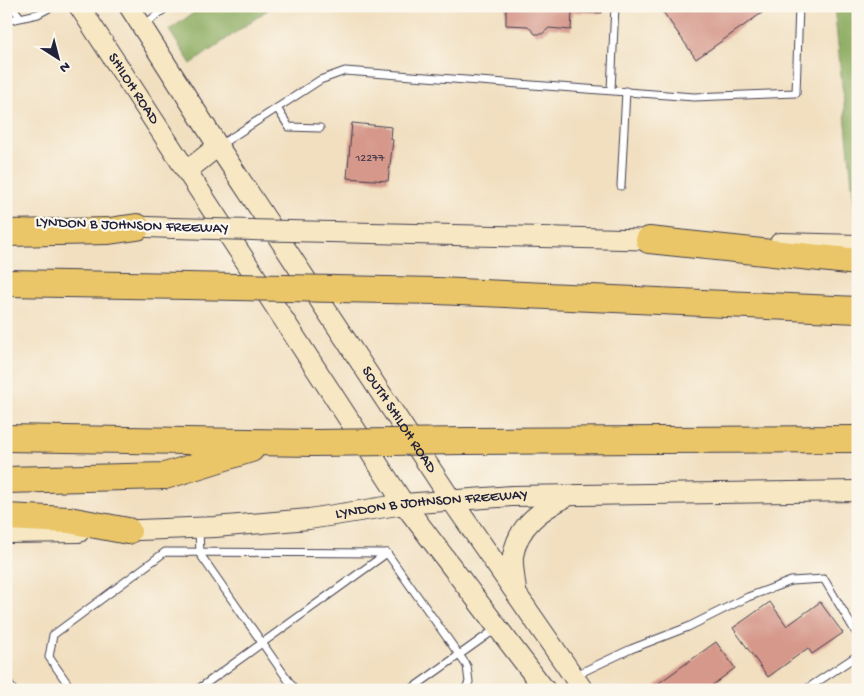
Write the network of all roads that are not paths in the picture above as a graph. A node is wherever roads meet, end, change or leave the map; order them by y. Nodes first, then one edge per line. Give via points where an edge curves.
1 (12, 6) edge
2 (53, 6) edge
3 (79, 6) edge
4 (130, 6) edge
5 (168, 6) edge
6 (615, 6) edge
7 (799, 6) edge
8 (20, 17) junction
9 (6, 21) edge
10 (143, 26) junction
11 (611, 90) junction
12 (626, 91) junction
13 (277, 108) junction
14 (320, 128) dead end
15 (218, 146) junction
16 (188, 170) junction
17 (621, 186) dead end
18 (6, 222) edge
19 (137, 227) junction
20 (6, 233) edge
21 (649, 240) junction
22 (853, 251) edge
23 (6, 283) edge
24 (858, 310) edge
25 (6, 438) edge
26 (852, 439) edge
27 (272, 442) junction
28 (6, 480) edge
29 (854, 491) edge
30 (570, 496) junction
31 (452, 500) junction
32 (404, 504) junction
33 (6, 516) edge
34 (207, 527) junction
35 (128, 531) junction
36 (6, 533) edge
37 (200, 554) junction
38 (387, 554) junction
39 (516, 593) junction
40 (499, 626) junction
41 (858, 636) edge
42 (262, 643) junction
43 (460, 654) junction
44 (858, 654) edge
45 (6, 680) edge
46 (579, 683) edge
47 (13, 690) edge
48 (72, 690) edge
49 (197, 690) edge
50 (295, 690) edge
51 (410, 690) edge
52 (465, 690) edge
53 (546, 690) edge
54 (556, 690) edge
55 (805, 690) edge

1 - 8 lane
2 - 8 lane via 38,14
3 - 16 main road, SHILOH ROAD
4 - 10 main road
5 - 10 lane
6 - 11 lane
7 - 12 lane via 796,93 694,96
8 - 9 lane
10 - 15 main road
11 - 12 lane
11 - 13 lane via 345,71 320,80
12 - 17 lane
13 - 14 lane via 290,127
13 - 15 lane
15 - 16 main road
15 - 31 main road, SOUTH SHILOH ROAD
16 - 32 main road
18 - 19 main road, LYNDON B JOHNSON FREEWAY
19 - 20 highway via 109,231
19 - 21 main road, LYNDON B JOHNSON FREEWAY, bridge
21 - 22 main road, LYNDON B JOHNSON FREEWAY
21 - 22 highway via 810,258
23 - 24 highway, bridge via 437,291
25 - 27 highway
26 - 27 highway, bridge
27 - 28 highway via 165,476
29 - 30 main road, LYNDON B JOHNSON FREEWAY
30 - 31 main road, LYNDON B JOHNSON FREEWAY
30 - 39 main road via 544,508 529,521 518,538 513,556
31 - 32 main road, LYNDON B JOHNSON FREEWAY
31 - 39 main road, SOUTH SHILOH ROAD
32 - 34 main road, LYNDON B JOHNSON FREEWAY via 309,520
32 - 40 main road
33 - 35 highway via 69,520
34 - 35 main road, LYNDON B JOHNSON FREEWAY
34 - 37 lane
34 - 37 lane
35 - 36 main road, LYNDON B JOHNSON FREEWAY
37 - 38 lane
37 - 42 lane
37 - 48 lane via 165,552 53,635 49,658
38 - 42 lane
38 - 43 lane
39 - 46 main road, SOUTH SHILOH ROAD
40 - 43 lane
40 - 53 main road
41 - 46 lane via 824,580 791,580 631,649
42 - 49 lane
42 - 50 lane
43 - 51 lane
43 - 52 lane via 467,666 469,682
44 - 55 lane
45 - 47 lane
46 - 54 main road

